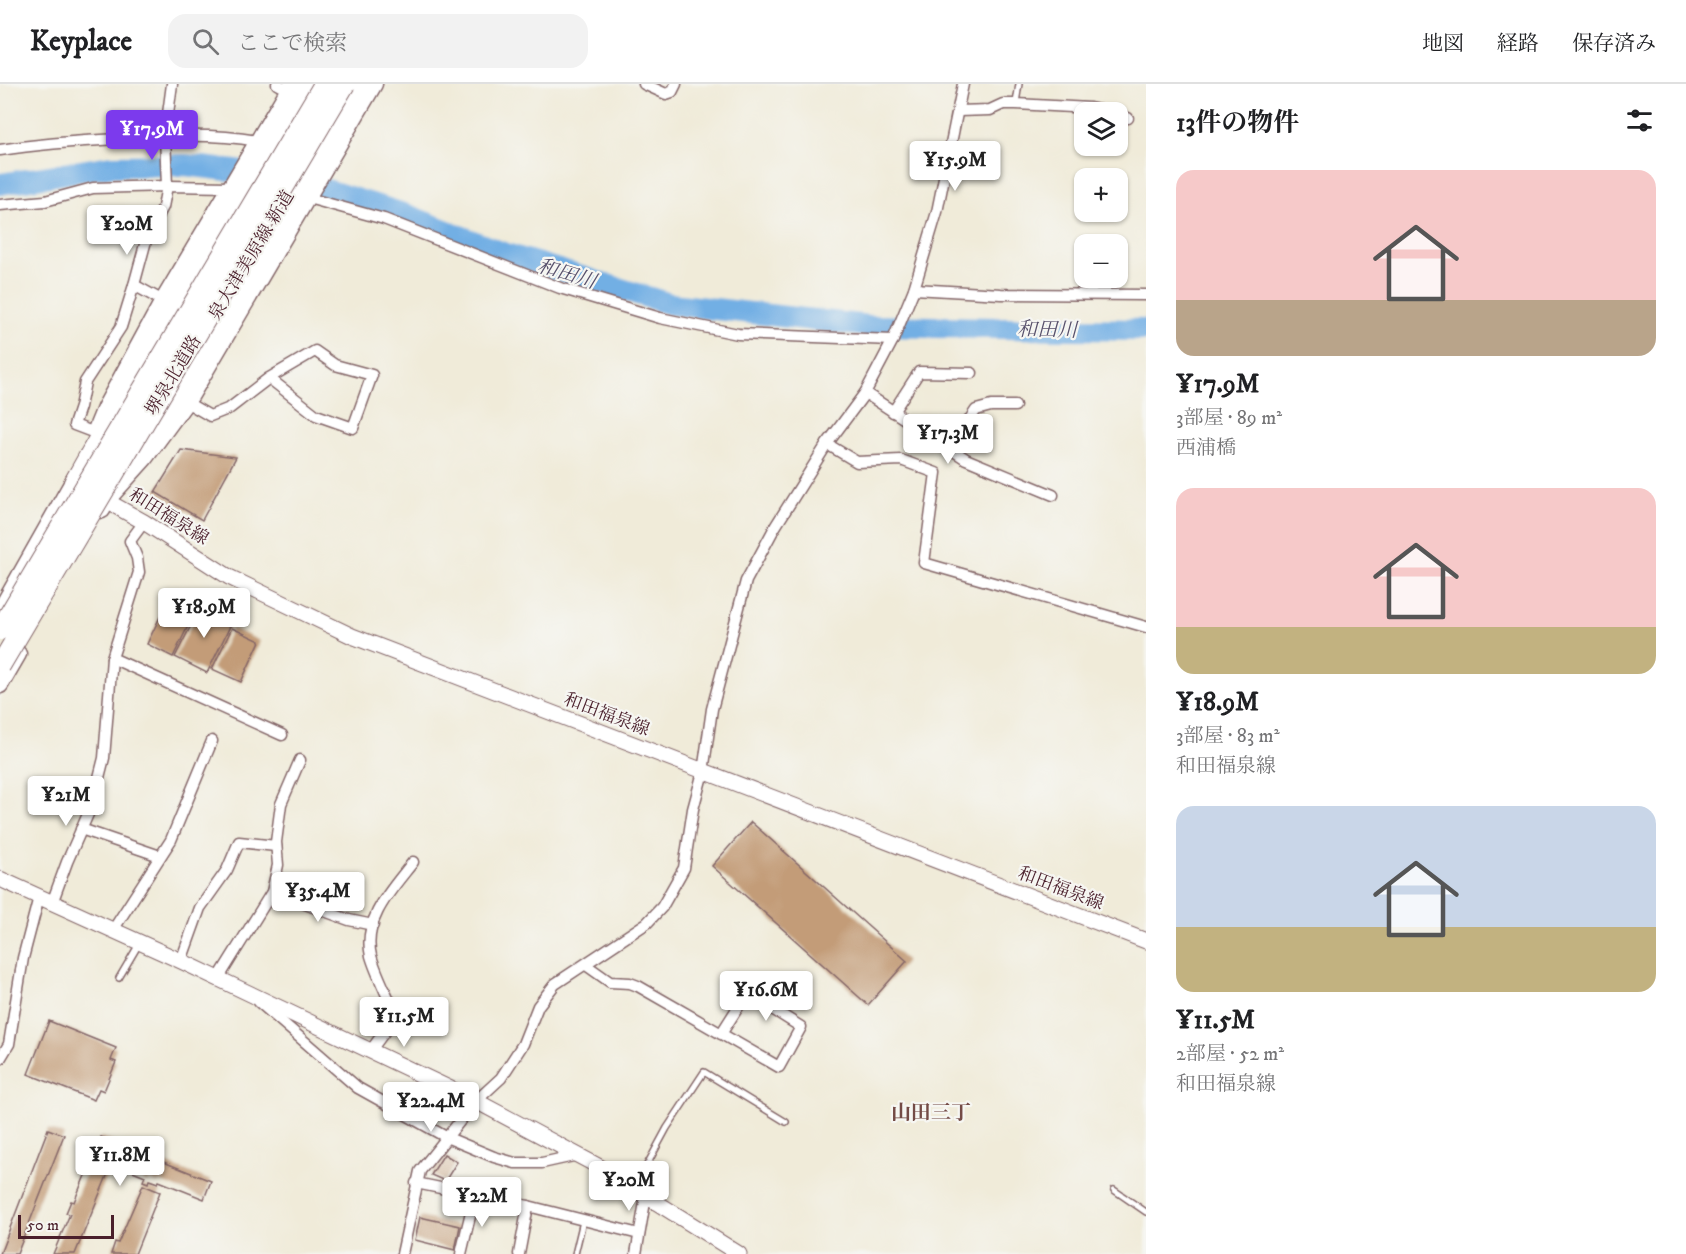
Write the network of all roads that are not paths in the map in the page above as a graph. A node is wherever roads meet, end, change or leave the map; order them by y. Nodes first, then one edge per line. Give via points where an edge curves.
1 (172, 84) edge
2 (308, 84) edge
3 (324, 84) edge
4 (345, 84) edge
5 (358, 84) edge
6 (374, 84) edge
7 (644, 84) edge
8 (676, 84) edge
9 (1019, 84) edge
10 (960, 85) edge
11 (285, 86) edge
12 (1016, 104) junction
13 (1074, 107) edge
14 (958, 111) junction
15 (165, 136) junction
16 (256, 143) junction
17 (0, 150) edge
18 (167, 186) junction
19 (230, 187) junction
20 (309, 196) junction
21 (0, 205) edge
22 (134, 285) junction
23 (914, 289) junction
24 (1146, 295) edge
25 (163, 301) junction
26 (894, 336) junction
27 (972, 373) dead end
28 (268, 378) junction
29 (865, 393) junction
30 (183, 396) junction
31 (1015, 406) dead end
32 (893, 411) junction
33 (95, 433) junction
34 (826, 444) junction
35 (950, 449) junction
36 (74, 483) junction
37 (1053, 495) dead end
38 (107, 500) junction
39 (144, 522) junction
40 (0, 610) edge
41 (1146, 627) edge
42 (0, 630) edge
43 (112, 658) junction
44 (0, 666) edge
45 (0, 685) edge
46 (282, 735) dead end
47 (212, 741) dead end
48 (300, 760) dead end
49 (703, 772) junction
50 (81, 829) junction
51 (276, 846) junction
52 (160, 856) junction
53 (413, 862) dead end
54 (0, 879) edge
55 (272, 892) junction
56 (46, 900) junction
57 (373, 926) junction
58 (113, 930) junction
59 (1146, 941) edge
60 (140, 942) junction
61 (181, 962) junction
62 (586, 965) junction
63 (119, 978) dead end
64 (218, 979) junction
65 (249, 994) junction
66 (721, 1034) junction
67 (371, 1050) junction
68 (0, 1059) edge
69 (476, 1101) junction
70 (786, 1122) dead end
71 (446, 1137) junction
72 (578, 1155) junction
73 (416, 1183) junction
74 (1114, 1190) dead end
75 (640, 1192) junction
76 (475, 1195) junction
77 (528, 1206) junction
78 (1146, 1212) edge
79 (583, 1220) junction
80 (639, 1233) junction
81 (402, 1254) edge
82 (461, 1254) edge
83 (519, 1254) edge
84 (575, 1254) edge
85 (636, 1254) edge
86 (739, 1254) edge

1 - 15 street
2 - 36 highway
3 - 42 highway, 堺泉北道路, bridge
4 - 44 highway, 堺泉北道路, bridge
5 - 30 highway
6 - 20 main road, 泉大津美原線 新道
7 - 8 street via 666,94
9 - 12 lane
10 - 14 street
11 - 16 main road
12 - 13 street
12 - 14 street
14 - 23 street via 937,212
15 - 16 street via 238,137
15 - 17 street
15 - 18 street
16 - 19 main road
18 - 19 street
18 - 21 street via 93,188 45,201
18 - 22 street
19 - 25 main road
20 - 26 street via 384,219 560,288 660,318 738,334
20 - 30 main road, 泉大津美原線 新道
22 - 25 street
22 - 33 street via 121,327 85,382 74,424
23 - 24 street
23 - 26 street
25 - 33 main road
26 - 29 street
27 - 32 street via 919,372
28 - 28 street via 315,351 335,365 372,375 353,428 316,415
28 - 30 street via 230,408 210,416
29 - 32 street
29 - 34 street
30 - 38 highway via 134,454
31 - 35 street via 976,410
32 - 35 street
33 - 36 main road
34 - 41 street via 857,462 901,460 936,473 924,562
34 - 49 street via 746,581 712,709
35 - 37 street
36 - 38 main road, 和田福泉線
36 - 40 main road
38 - 39 main road, 和田福泉線
38 - 45 main road
39 - 43 street via 130,541 139,572
39 - 49 main road, 和田福泉線 via 229,577 352,636
43 - 46 street
43 - 50 street via 104,758 92,805
47 - 52 street via 171,840
48 - 51 street via 281,804
49 - 59 main road, 和田福泉線
49 - 62 street via 684,868 662,907 647,923
50 - 52 street
50 - 56 street
51 - 55 street via 278,865
51 - 61 street via 239,842 227,870 200,908
52 - 58 street
53 - 57 street via 378,909
54 - 56 main road
55 - 57 street
55 - 64 street
56 - 58 main road
56 - 68 street via 23,958 9,1044
57 - 67 street via 371,955 396,1016
58 - 60 main road
60 - 61 main road
60 - 63 lane
61 - 64 main road
62 - 66 street via 610,982 638,986
62 - 69 street via 555,984 538,1006 523,1044 501,1078
64 - 65 main road
65 - 67 main road
65 - 71 street via 358,1088
66 - 66 street via 747,993 801,1027 779,1067
67 - 69 main road
69 - 71 street
69 - 72 main road
70 - 75 lane via 705,1072 667,1128
71 - 72 street via 515,1162 542,1163
71 - 73 street via 420,1171
72 - 75 main road
73 - 76 street
73 - 81 street
74 - 78 lane
75 - 80 street
75 - 86 main road
76 - 77 street
76 - 82 street
77 - 79 street
77 - 83 street
79 - 80 street
79 - 84 lane
80 - 85 street

